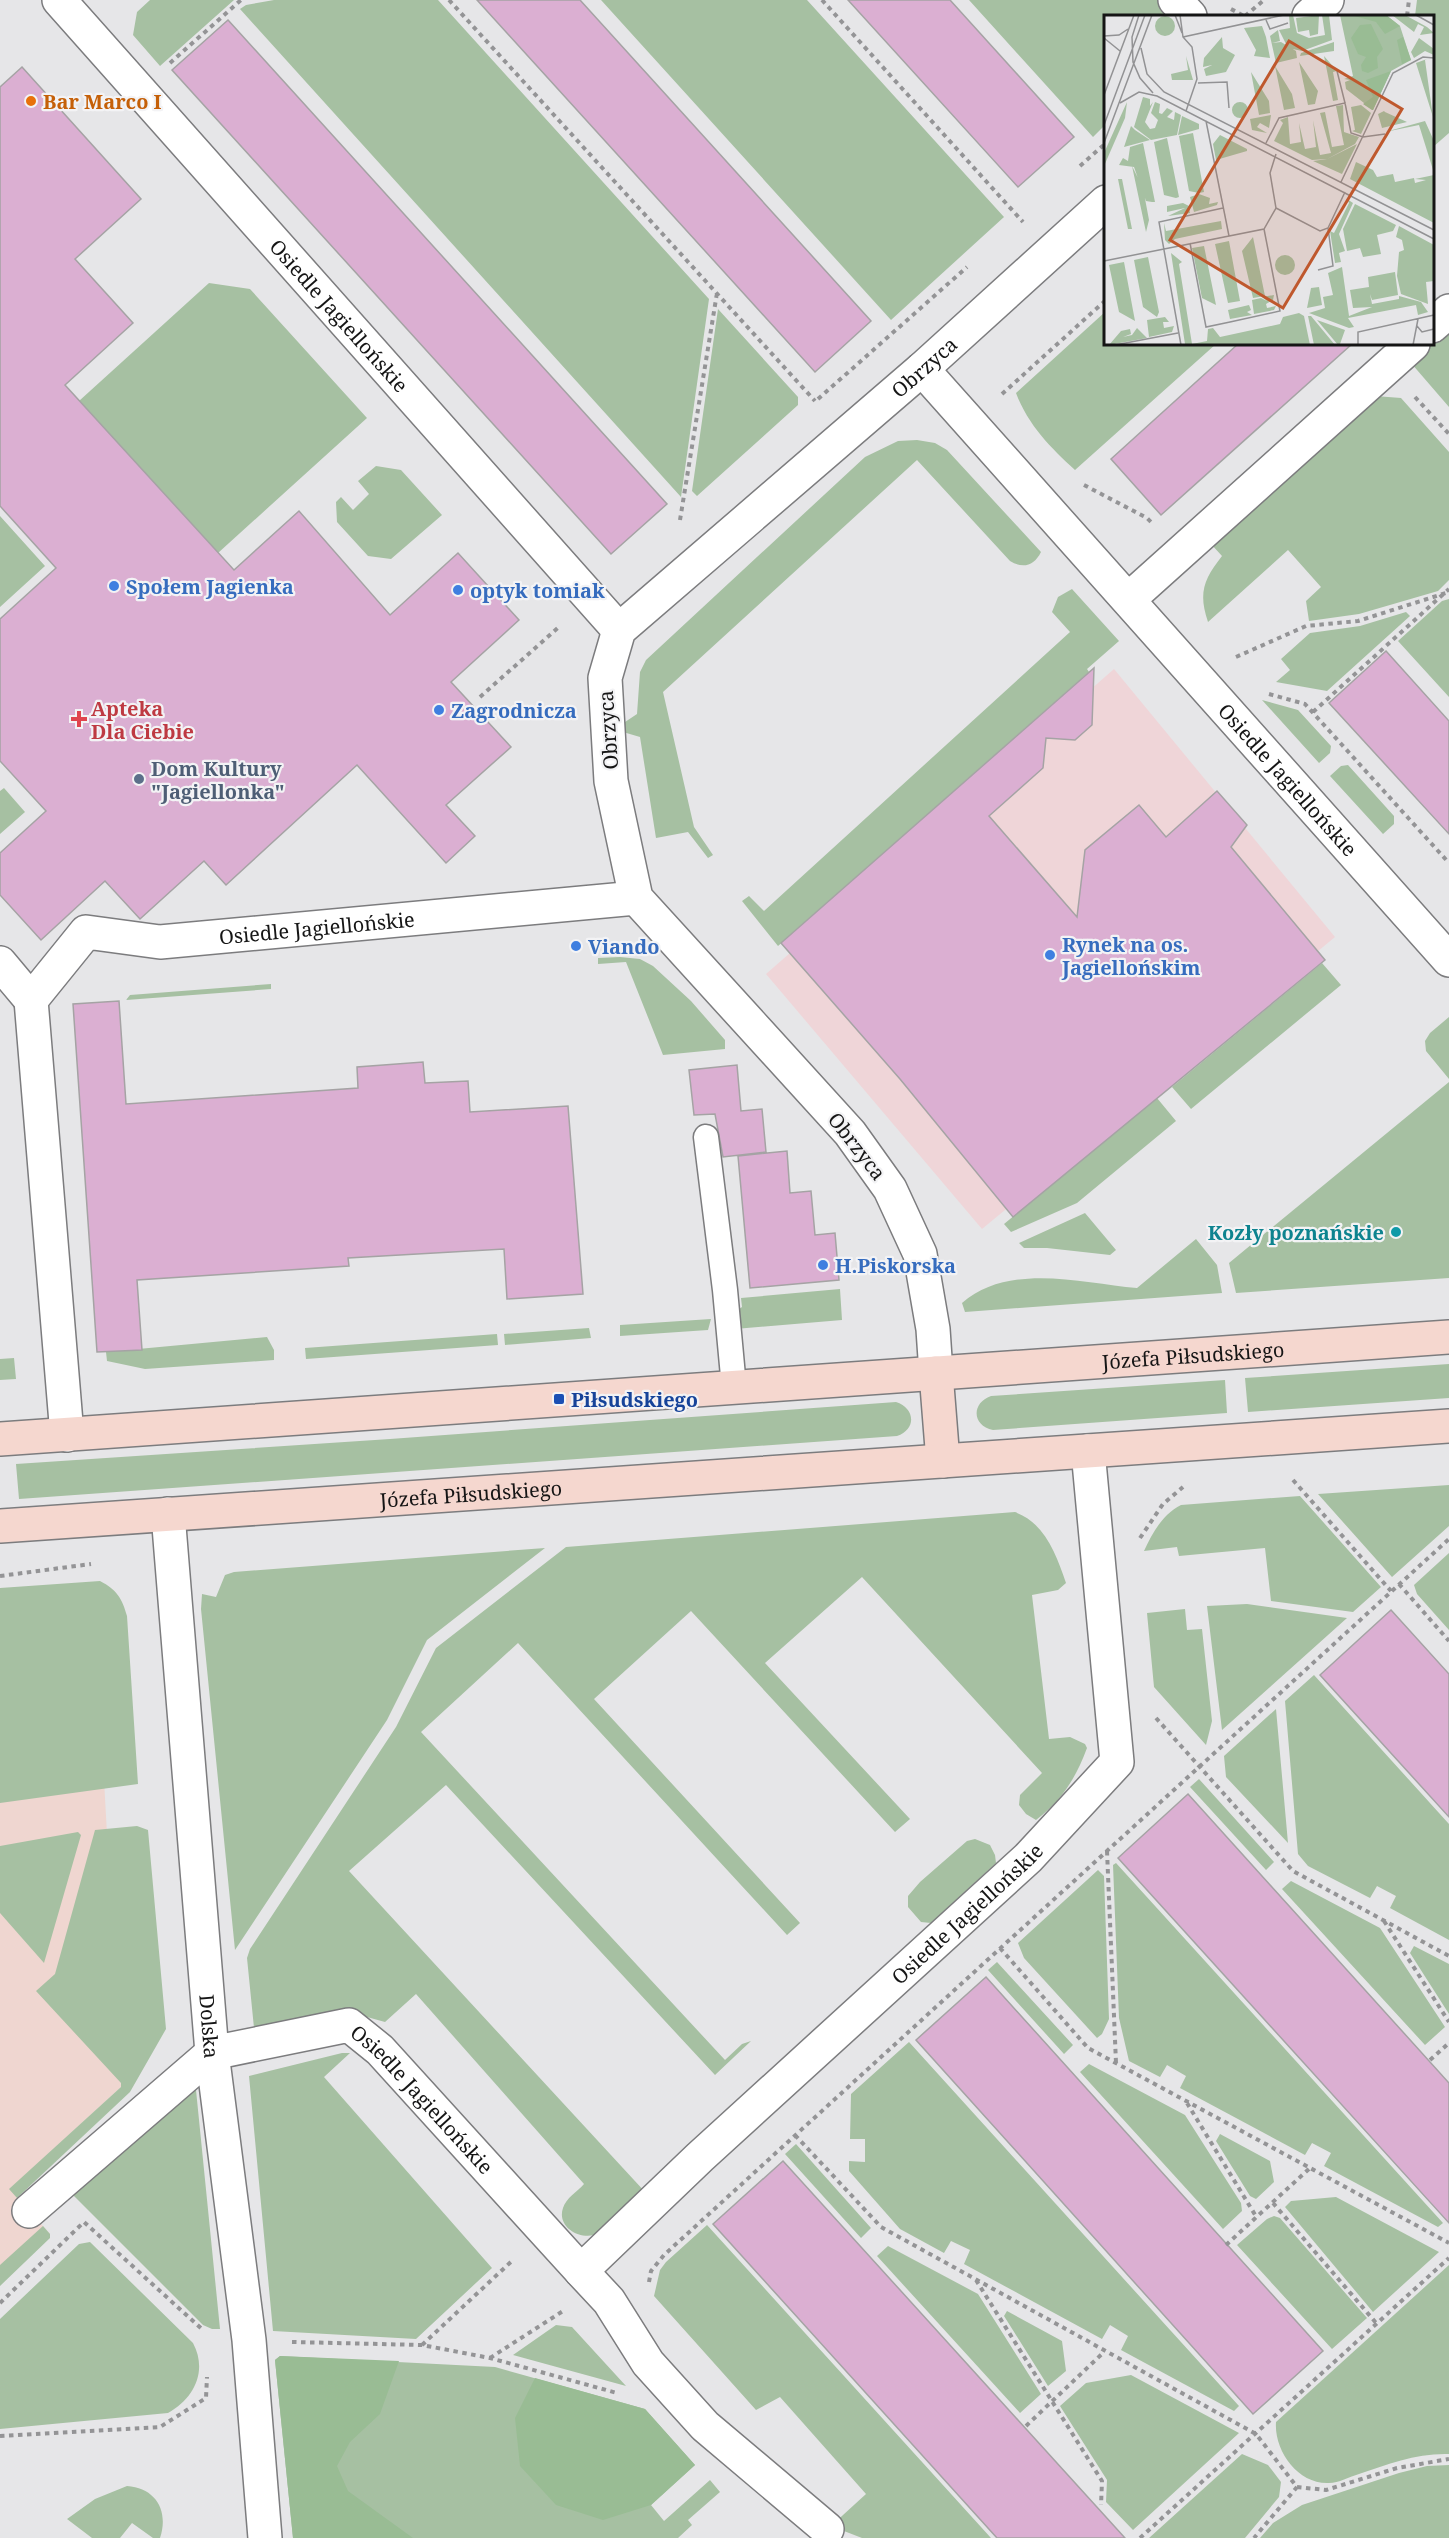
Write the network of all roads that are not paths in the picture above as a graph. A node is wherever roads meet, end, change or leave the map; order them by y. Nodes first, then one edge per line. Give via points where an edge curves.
1 (59, 0) edge
2 (1175, 0) edge
3 (1327, 0) edge
4 (1189, 15) edge
5 (1310, 15) edge
6 (1104, 204) edge
7 (1449, 311) edge
8 (1434, 324) edge
9 (1412, 345) edge
10 (922, 369) junction
11 (1130, 599) junction
12 (619, 630) junction
13 (636, 898) junction
14 (1449, 960) edge
15 (0, 963) edge
16 (30, 1000) junction
17 (706, 1137) dead end
18 (1449, 1337) edge
19 (936, 1373) junction
20 (734, 1387) junction
21 (1449, 1426) edge
22 (67, 1435) junction
23 (0, 1439) edge
24 (1088, 1451) junction
25 (943, 1461) junction
26 (168, 1514) junction
27 (0, 1527) edge
28 (213, 2053) junction
29 (29, 2211) dead end
30 (581, 2271) junction
31 (827, 2529) dead end
32 (265, 2538) edge

1 - 12 street, Osiedle Jagiellońskie
2 - 4 street
3 - 5 street
6 - 10 street, Obrzyca
7 - 8 street
9 - 11 street
10 - 11 street, Osiedle Jagiellońskie
10 - 12 street, Obrzyca
11 - 14 street, Osiedle Jagiellońskie
12 - 13 street, Obrzyca via 605,678 611,781
13 - 16 street, Osiedle Jagiellońskie via 160,942 86,932
13 - 19 street, Obrzyca via 850,1132 890,1189 920,1254
15 - 16 street
16 - 22 street
17 - 20 lane
18 - 19 street, Józefa Piłsudskiego
19 - 20 street, Józefa Piłsudskiego
19 - 25 street
20 - 22 street, Józefa Piłsudskiego
21 - 24 street, Józefa Piłsudskiego
22 - 23 street, Józefa Piłsudskiego
24 - 25 street, Józefa Piłsudskiego
24 - 30 street, Osiedle Jagiellońskie via 1117,1762 1028,1858
25 - 26 street, Józefa Piłsudskiego
26 - 27 street, Józefa Piłsudskiego
26 - 28 street, Dolska
28 - 29 street, Osiedle Jagiellońskie
28 - 30 street, Osiedle Jagiellońskie via 349,2025 380,2050
28 - 32 street, Dolska via 249,2340
30 - 31 street, Osiedle Jagiellońskie via 609,2301 648,2363 705,2426

